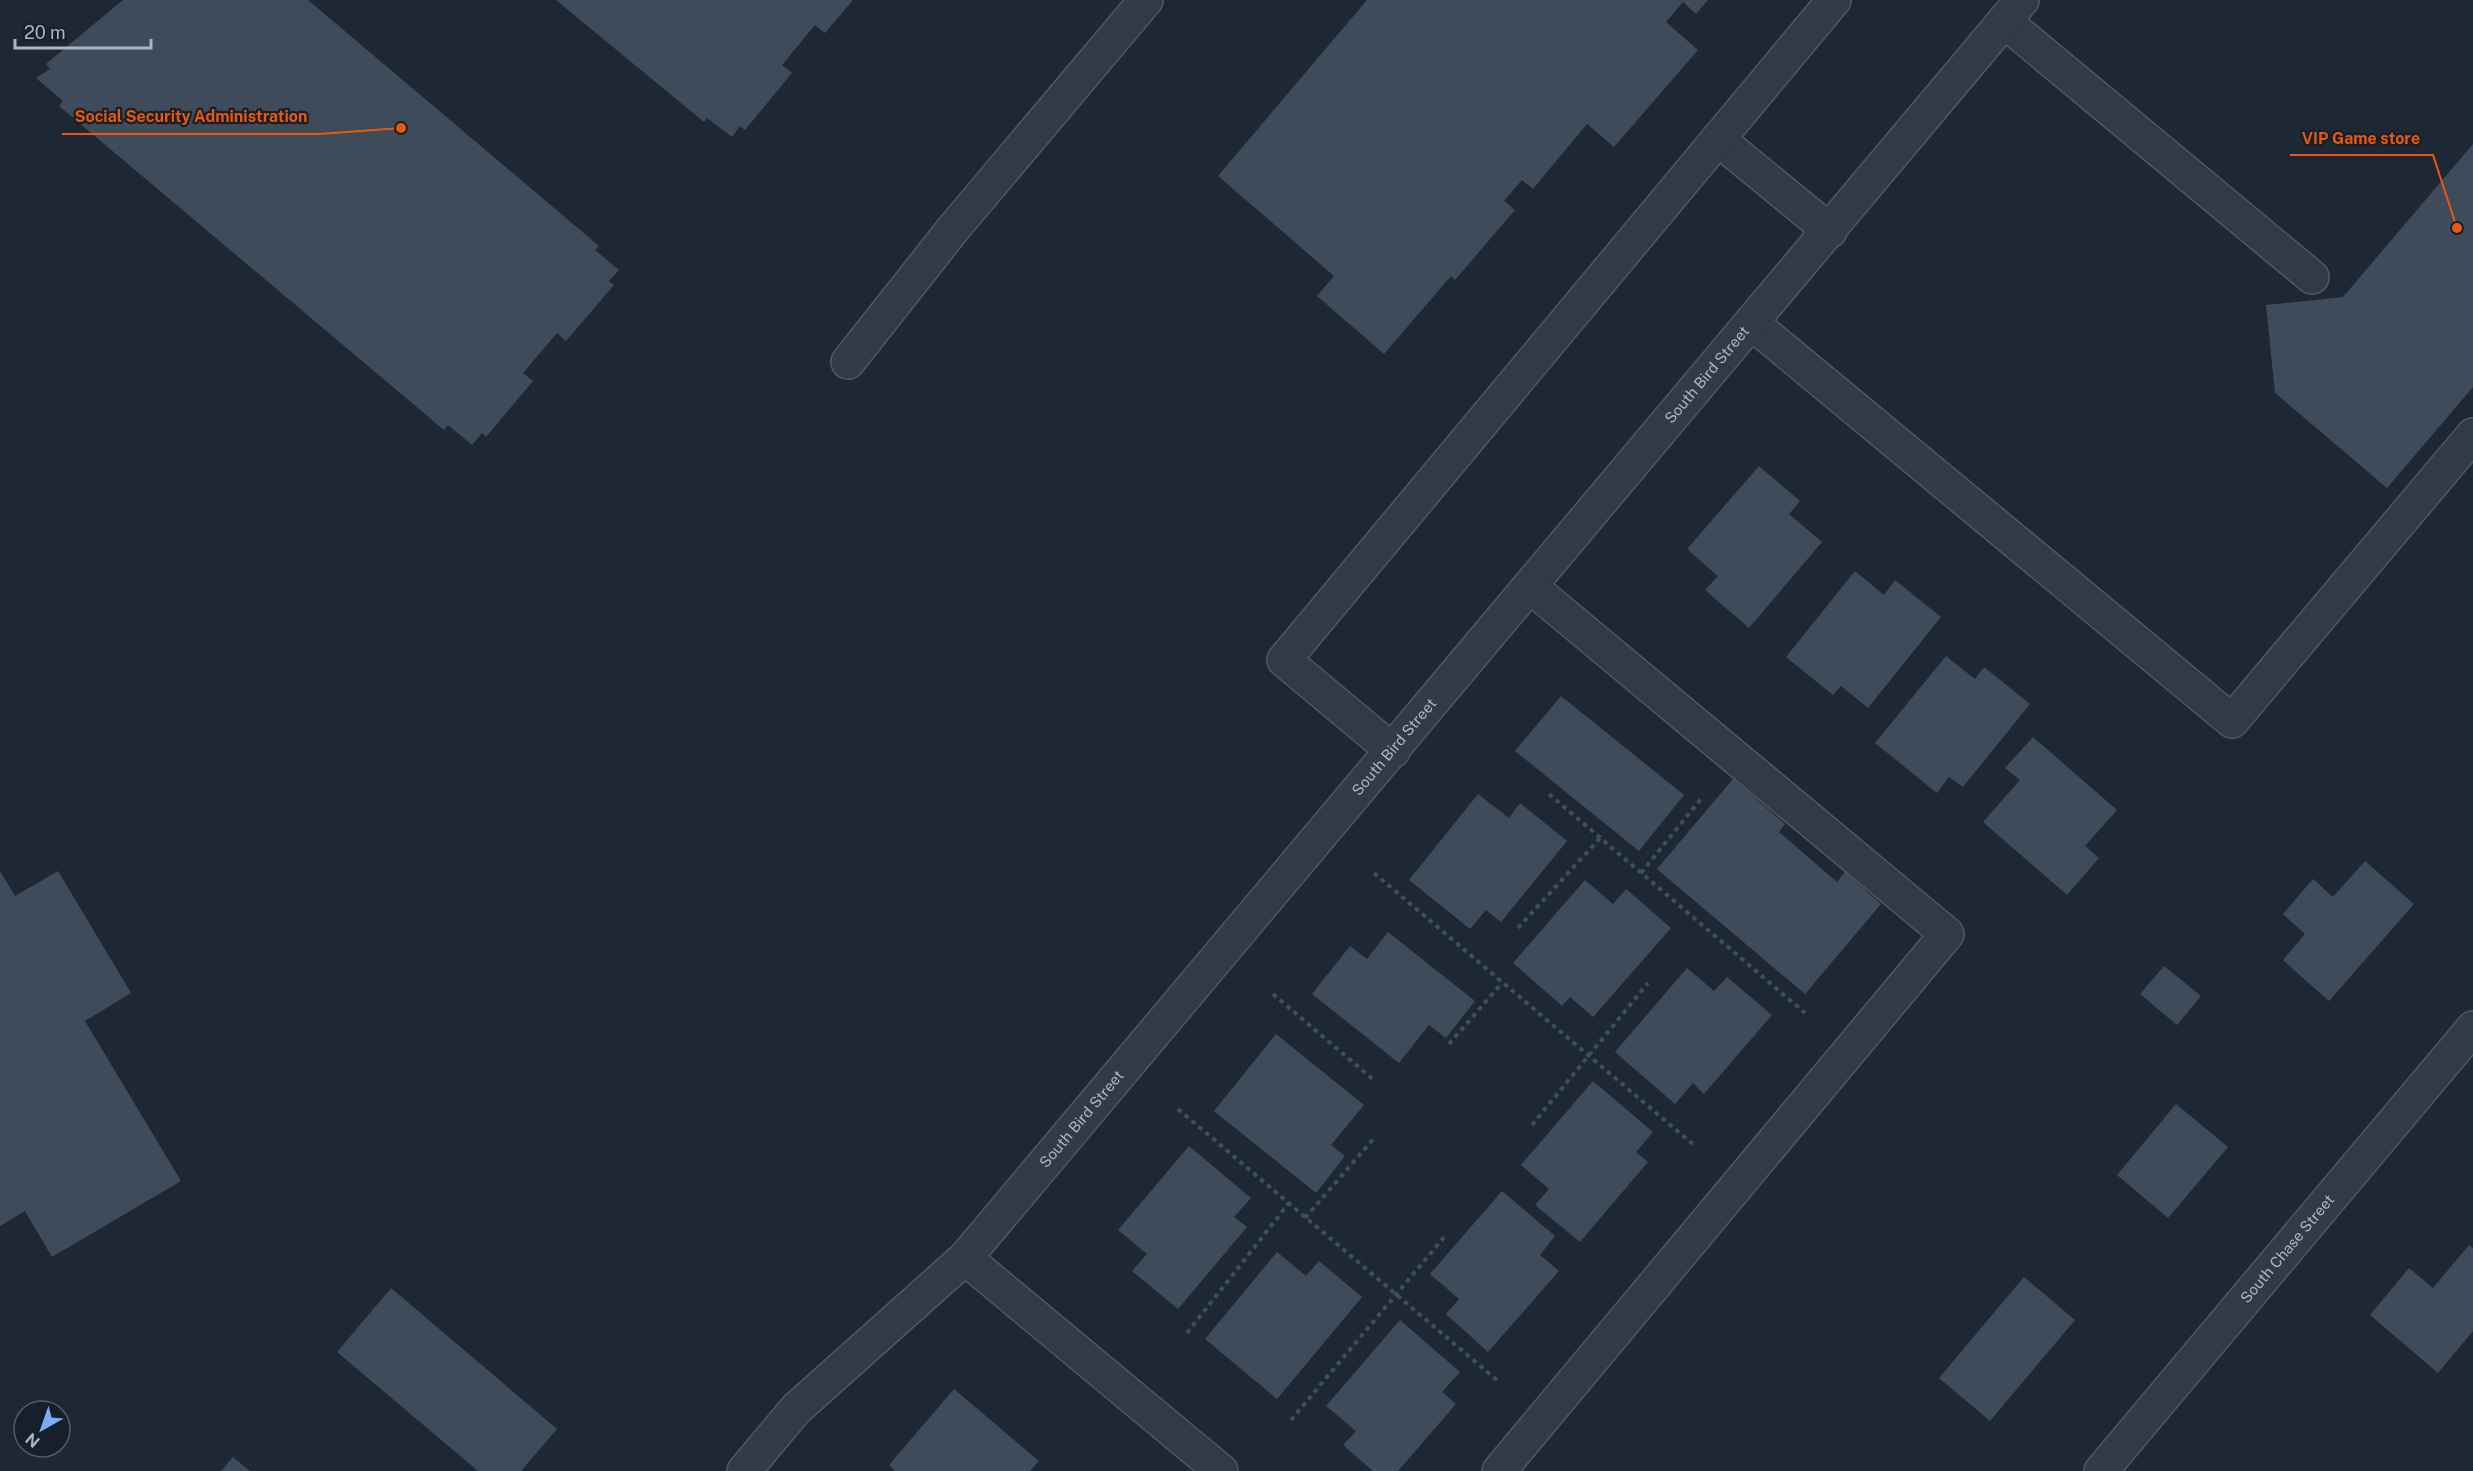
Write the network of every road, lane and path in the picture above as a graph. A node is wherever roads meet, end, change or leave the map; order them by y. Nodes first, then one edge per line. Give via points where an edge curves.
1 (1146, 0) edge
2 (1834, 0) edge
3 (2013, 11) edge
4 (1718, 139) junction
5 (1830, 231) junction
6 (2312, 277) dead end
7 (1753, 324) junction
8 (848, 362) dead end
9 (2473, 435) edge
10 (1530, 587) junction
11 (1393, 751) junction
12 (1549, 794) dead end
13 (1701, 799) dead end
14 (1600, 838) junction
15 (1374, 873) dead end
16 (1641, 873) junction
17 (1518, 928) dead end
18 (1648, 982) dead end
19 (1502, 983) junction
20 (1272, 994) dead end
21 (1805, 1013) dead end
22 (2473, 1028) edge
23 (1449, 1044) dead end
24 (1588, 1056) junction
25 (1376, 1082) dead end
26 (1178, 1109) dead end
27 (1532, 1125) dead end
28 (1376, 1136) dead end
29 (1695, 1146) dead end
30 (1288, 1203) junction
31 (1305, 1218) junction
32 (1445, 1236) dead end
33 (965, 1258) junction
34 (1396, 1295) junction
35 (1187, 1333) dead end
36 (1498, 1381) dead end
37 (1291, 1420) dead end
38 (744, 1471) edge
39 (1221, 1471) edge
40 (1500, 1471) edge
41 (2101, 1471) edge

1 - 8 street via 953,229
2 - 4 street
3 - 5 street, South Bird Street
3 - 6 street
4 - 5 street
4 - 11 street via 1284,660
5 - 7 street, South Bird Street
7 - 9 street via 2232,721
7 - 10 street, South Bird Street
10 - 11 street, South Bird Street
10 - 40 street via 1947,934
11 - 33 street, South Bird Street
12 - 14 path
13 - 16 path
14 - 16 path
14 - 17 path
15 - 19 path
16 - 21 path
18 - 24 path
19 - 23 path
19 - 24 path
20 - 25 path
22 - 41 street, South Chase Street
24 - 27 path
24 - 29 path
26 - 30 path
28 - 31 path
30 - 31 path
30 - 35 path
31 - 34 path
32 - 34 path
33 - 38 street, South Bird Street via 796,1409
33 - 39 street
34 - 36 path
34 - 37 path

